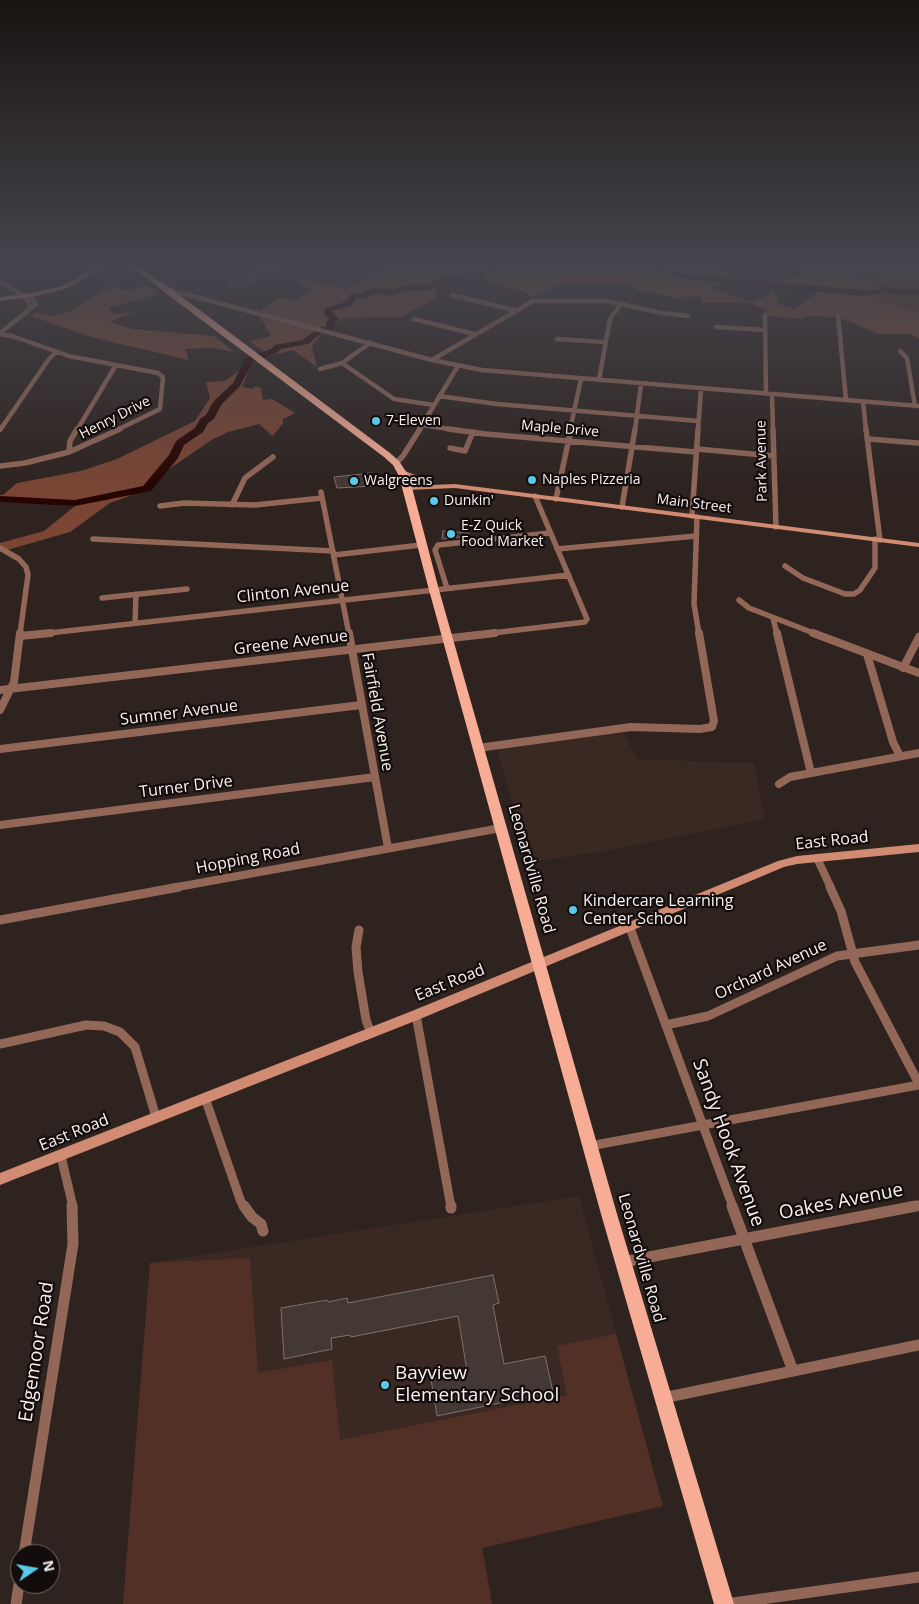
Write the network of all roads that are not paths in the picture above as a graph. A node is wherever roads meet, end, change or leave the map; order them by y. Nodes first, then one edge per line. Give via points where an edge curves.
1 (25, 341) edge
2 (235, 341) edge
3 (362, 341) edge
4 (463, 341) edge
5 (587, 341) edge
6 (767, 341) edge
7 (840, 341) edge
8 (605, 342) joint
9 (370, 343) junction
10 (900, 351) dead end
11 (56, 352) junction
12 (432, 360) junction
13 (342, 362) junction
14 (116, 365) junction
15 (458, 366) junction
16 (320, 369) dead end
17 (581, 379) junction
18 (599, 380) junction
19 (641, 384) junction
20 (701, 389) junction
21 (769, 394) junction
22 (439, 396) junction
23 (846, 400) junction
24 (863, 402) junction
25 (434, 405) junction
26 (917, 406) edge
27 (574, 411) junction
28 (635, 416) junction
29 (698, 421) junction
30 (421, 425) junction
31 (0, 430) edge
32 (473, 432) junction
33 (868, 439) junction
34 (568, 441) junction
35 (919, 443) edge
36 (632, 447) junction
37 (450, 448) dead end
38 (696, 450) junction
39 (69, 452) junction
40 (774, 456) junction
41 (273, 457) dead end
42 (396, 463) junction
43 (0, 466) edge
44 (405, 480) junction
45 (455, 486) junction
46 (535, 496) junction
47 (556, 499) junction
48 (232, 505) junction
49 (160, 506) dead end
50 (622, 507) junction
51 (695, 516) junction
52 (776, 527) junction
53 (550, 533) junction
54 (696, 536) junction
55 (93, 539) dead end
56 (878, 540) junction
57 (422, 545) junction
58 (919, 545) edge
59 (0, 548) edge
60 (557, 549) junction
61 (334, 553) junction
62 (785, 566) dead end
63 (569, 576) junction
64 (187, 589) dead end
65 (440, 589) junction
66 (136, 594) junction
67 (102, 598) dead end
68 (343, 600) junction
69 (739, 600) dead end
70 (774, 618) junction
71 (135, 623) junction
72 (20, 636) junction
73 (447, 638) junction
74 (919, 638) edge
75 (352, 650) junction
76 (867, 654) junction
77 (903, 668) junction
78 (919, 673) edge
79 (11, 689) junction
80 (0, 690) edge
81 (362, 705) junction
82 (0, 710) edge
83 (478, 748) junction
84 (0, 749) edge
85 (919, 753) edge
86 (900, 756) junction
87 (812, 773) junction
88 (375, 777) junction
89 (779, 784) dead end
90 (0, 825) edge
91 (501, 828) junction
92 (388, 848) junction
93 (919, 848) edge
94 (817, 858) junction
95 (0, 920) edge
96 (630, 928) junction
97 (359, 930) dead end
98 (919, 945) edge
99 (852, 953) junction
100 (539, 965) junction
101 (416, 1015) junction
102 (666, 1025) junction
103 (371, 1032) junction
104 (0, 1044) edge
105 (919, 1084) edge
106 (205, 1098) junction
107 (156, 1117) junction
108 (703, 1125) junction
109 (590, 1146) junction
110 (61, 1156) junction
111 (0, 1179) edge
112 (919, 1205) edge
113 (451, 1208) dead end
114 (263, 1231) dead end
115 (745, 1239) junction
116 (623, 1262) junction
117 (919, 1345) edge
118 (793, 1371) junction
119 (663, 1398) junction
120 (26, 1544) edge
121 (919, 1577) edge
122 (725, 1604) edge

1 - 11 street, Henry Drive
2 - 42 main road, Leonardville Road
3 - 9 street
4 - 12 street
5 - 8 street
6 - 21 street, Park Avenue
7 - 23 street
8 - 18 street
9 - 12 street
9 - 13 street
10 - 26 street via 907,358
11 - 14 street, Henry Drive
11 - 31 street
12 - 15 street
13 - 16 street
13 - 25 street via 394,398
14 - 39 street via 70,440
14 - 39 street, Henry Drive via 163,375 160,409
15 - 17 street
15 - 22 street
17 - 18 street
17 - 27 street
18 - 19 street
19 - 20 street
19 - 28 street
20 - 21 street
20 - 29 street
21 - 23 street
21 - 40 street, Park Avenue
22 - 25 street
22 - 27 street
23 - 24 street
24 - 26 street
24 - 33 street
25 - 30 street
27 - 28 street
27 - 34 street
28 - 29 street
28 - 36 street
29 - 38 street
30 - 32 street, Maple Drive
30 - 42 street
32 - 34 street, Maple Drive
32 - 37 street via 465,451
33 - 35 street
33 - 56 street
34 - 36 street, Maple Drive
34 - 47 street
36 - 38 street, Maple Drive
36 - 50 street
38 - 40 street, Maple Drive
38 - 51 street
39 - 43 street, Henry Drive
40 - 52 street, Park Avenue
41 - 48 street via 245,478
42 - 44 main road, Leonardville Road
44 - 45 street, Main Street
44 - 45 street
44 - 57 main road, Leonardville Road
45 - 46 street, Main Street
46 - 47 street, Main Street
46 - 53 street
47 - 50 street, Main Street
48 - 49 street via 184,503
48 - 61 street, Fairfield Avenue via 322,496
50 - 51 street, Main Street
51 - 52 street, Main Street
51 - 54 street
52 - 56 street, Main Street
53 - 60 street
53 - 65 street via 438,545 435,550
54 - 60 street
54 - 83 street via 694,604 713,726 700,729 631,727
55 - 61 street
56 - 58 street, Main Street
56 - 62 street via 875,568 854,594 845,594 803,578
57 - 61 street
57 - 65 main road, Leonardville Road
59 - 72 street via 19,559 27,572
60 - 63 street
61 - 68 street, Fairfield Avenue
63 - 65 street, Clinton Avenue
63 - 73 street, Greene Avenue via 587,618 585,622
64 - 66 street
65 - 68 street, Clinton Avenue
65 - 73 main road, Leonardville Road
66 - 67 street
66 - 71 street
68 - 71 street, Clinton Avenue
68 - 75 street, Fairfield Avenue
69 - 70 street via 749,608
70 - 76 street
70 - 87 street
71 - 72 street, Clinton Avenue
72 - 79 street
73 - 75 street, Greene Avenue
73 - 83 main road, Leonardville Road
74 - 77 street
75 - 79 street, Greene Avenue
75 - 81 street, Fairfield Avenue
76 - 77 street
76 - 86 street
77 - 78 street
79 - 80 street, Greene Avenue
79 - 82 street
81 - 84 street, Sumner Avenue
81 - 88 street, Fairfield Avenue
83 - 91 main road, Leonardville Road
85 - 86 street
86 - 87 street
87 - 89 street via 790,777
88 - 90 street, Turner Drive
88 - 92 street, Fairfield Avenue
91 - 92 street, Hopping Road
91 - 100 main road, Leonardville Road
92 - 95 street, Hopping Road
93 - 94 street, East Road
94 - 96 street, East Road via 782,864
94 - 99 street via 841,911
96 - 100 street, East Road
96 - 102 street, Sandy Hook Avenue
97 - 103 street via 356,947 358,972
98 - 99 street, Orchard Avenue
99 - 102 street, Orchard Avenue via 837,956 708,1016
99 - 105 street
100 - 101 street, East Road
100 - 109 main road, Leonardville Road
101 - 103 street, East Road
101 - 113 street
102 - 108 street, Sandy Hook Avenue
103 - 106 street, East Road
104 - 107 street via 86,1026 104,1026 120,1032 135,1047
105 - 108 street
106 - 107 street, East Road
106 - 114 street via 241,1202 261,1224
107 - 110 street, East Road
108 - 109 street
108 - 115 street, Sandy Hook Avenue
109 - 116 main road, Leonardville Road
110 - 111 street, East Road
110 - 120 street, Edgemoor Road via 74,1212 73,1244
112 - 115 street, Oakes Avenue
115 - 116 street, Oakes Avenue
115 - 118 street, Sandy Hook Avenue
116 - 119 main road, Leonardville Road
117 - 118 street
118 - 119 street
119 - 122 main road, Leonardville Road
121 - 122 street

